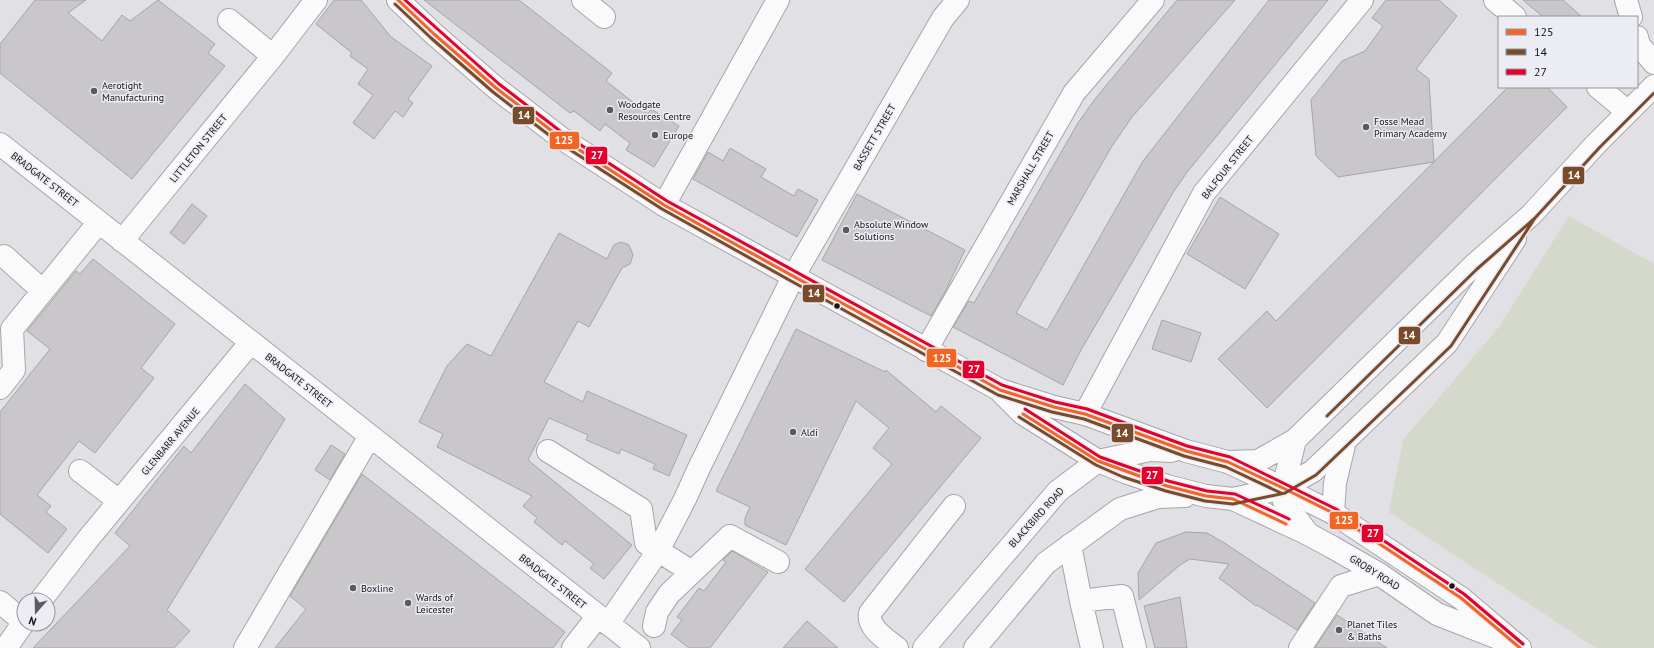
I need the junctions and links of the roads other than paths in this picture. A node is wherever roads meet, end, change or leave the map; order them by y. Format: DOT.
graph roads {
  1 [pos="316,0"];
  2 [pos="398,0"];
  3 [pos="583,0"];
  4 [pos="778,0"];
  5 [pos="958,0"];
  6 [pos="1153,0"];
  7 [pos="1362,0"];
  8 [pos="1494,0"];
  9 [pos="1626,0"];
  10 [pos="1514,16"];
  11 [pos="1631,16"];
  12 [pos="604,17"];
  13 [pos="228,20"];
  14 [pos="1638,41"];
  15 [pos="273,56"];
  16 [pos="1654,63"];
  17 [pos="1654,86"];
  18 [pos="1599,88"];
  19 [pos="1628,112"];
  20 [pos="0,144"];
  21 [pos="664,205"];
  22 [pos="1531,215"];
  23 [pos="99,222"];
  24 [pos="122,241"];
  25 [pos="4,256"];
  26 [pos="793,277"];
  27 [pos="43,291"];
  28 [pos="251,342"];
  29 [pos="926,350"];
  30 [pos="0,388"];
  31 [pos="1000,390"];
  32 [pos="1085,414"];
  33 [pos="370,436"];
  34 [pos="1295,440"];
  35 [pos="1345,441"];
  36 [pos="548,451"];
  37 [pos="1186,451"];
  38 [pos="1098,461"];
  39 [pos="1228,462"];
  40 [pos="80,471"];
  41 [pos="1283,488"];
  42 [pos="1206,496"];
  43 [pos="1233,500"];
  44 [pos="119,501"];
  45 [pos="954,506"];
  46 [pos="1333,513"];
  47 [pos="1308,534"];
  48 [pos="1070,545"];
  49 [pos="658,551"];
  50 [pos="778,562"];
  51 [pos="692,572"];
  52 [pos="1379,574"];
  53 [pos="47,592"];
  54 [pos="1081,601"];
  55 [pos="0,602"];
  56 [pos="16,615"];
  57 [pos="603,620"];
  58 [pos="654,626"];
  59 [pos="18,632"];
  60 [pos="10,647"];
  61 [pos="1518,647"];
  62 [pos="245,648"];
  63 [pos="573,648"];
  64 [pos="639,648"];
  65 [pos="897,648"];
  66 [pos="924,648"];
  67 [pos="975,648"];
  68 [pos="1092,648"];
  69 [pos="1135,648"];
  70 [pos="1300,648"];
  1 -- 15 [label="street, LITTLETON STREET"];
  2 -- 21 [label="street"];
  3 -- 12 [label="street"];
  4 -- 21 [label="street"];
  5 -- 26 [label="street, BASSETT STREET"];
  6 -- 29 [label="street, MARSHALL STREET"];
  7 -- 32 [label="street, BALFOUR STREET"];
  8 -- 10 [label="street"];
  9 -- 11 [label="street"];
  13 -- 15 [label="street"];
  14 -- 16 [label="street"];
  15 -- 24 [label="street, LITTLETON STREET"];
  17 -- 19 [label="street"];
  18 -- 19 [label="street"];
  19 -- 22 [label="street"];
  20 -- 23 [label="street, BRADGATE STREET"];
  21 -- 26 [label="street"];
  22 -- 34 [label="street"];
  22 -- 35 [label="street"];
  23 -- 24 [label="street, BRADGATE STREET"];
  23 -- 27 [label="street"];
  24 -- 28 [label="street, BRADGATE STREET"];
  25 -- 27 [label="street"];
  26 -- 29 [label="street"];
  26 -- 49 [label="street, BASSETT STREET"];
  27 -- 30 [label="street"];
  28 -- 33 [label="street, BRADGATE STREET"];
  28 -- 44 [label="street, GLENBARR AVENUE"];
  29 -- 31 [label="street"];
  31 -- 32 [label="street"];
  31 -- 38 [label="street"];
  32 -- 37 [label="street"];
  33 -- 57 [label="street, BRADGATE STREET"];
  33 -- 62 [label="street"];
  34 -- 39 [label="street"];
  34 -- 41 [label="street"];
  35 -- 41 [label="street"];
  35 -- 46 [label="street"];
  36 -- 49 [label="street"];
  37 -- 38 [label="street, BLACKBIRD ROAD"];
  37 -- 39 [label="street"];
  38 -- 42 [label="street"];
  38 -- 66 [label="street, BLACKBIRD ROAD"];
  39 -- 41 [label="street, GROBY ROAD"];
  40 -- 44 [label="street"];
  41 -- 43 [label="street"];
  41 -- 46 [label="street, GROBY ROAD"];
  41 -- 47 [label="street"];
  42 -- 43 [label="street"];
  42 -- 48 [label="street"];
  43 -- 47 [label="street, GROBY ROAD"];
  44 -- 53 [label="street, GLENBARR AVENUE"];
  45 -- 65 [label="street"];
  46 -- 61 [label="street, GROBY ROAD"];
  47 -- 52 [label="street, GROBY ROAD"];
  48 -- 54 [label="street"];
  48 -- 67 [label="street"];
  49 -- 51 [label="street"];
  49 -- 57 [label="street, BASSETT STREET"];
  50 -- 51 [label="street"];
  51 -- 58 [label="street"];
  52 -- 61 [label="street, GROBY ROAD"];
  52 -- 70 [label="street"];
  54 -- 68 [label="street"];
  54 -- 69 [label="street"];
  55 -- 56 [label="street"];
  57 -- 63 [label="street"];
  57 -- 64 [label="street, BRADGATE STREET"];
  59 -- 60 [label="street"];
}
